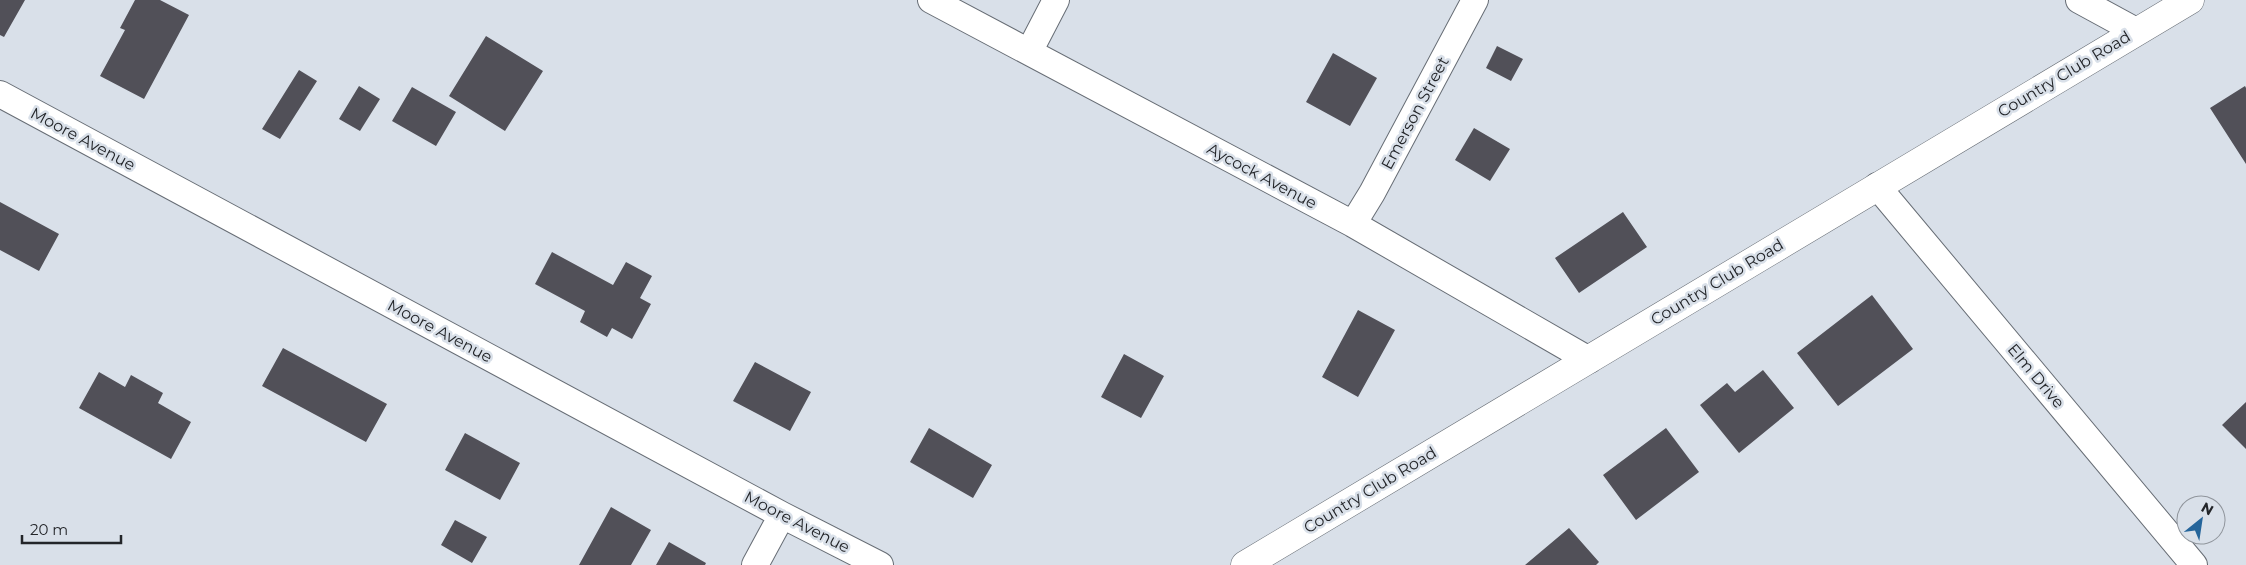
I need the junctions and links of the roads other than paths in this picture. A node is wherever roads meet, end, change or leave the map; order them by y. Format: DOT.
graph roads {
  1 [pos="931,0"];
  2 [pos="1056,0"];
  3 [pos="1475,0"];
  4 [pos="2079,0"];
  5 [pos="2190,0"];
  6 [pos="2136,31"];
  7 [pos="1029,52"];
  8 [pos="0,94"];
  9 [pos="1877,186"];
  10 [pos="1353,224"];
  11 [pos="1589,360"];
  12 [pos="782,515"];
  13 [pos="755,565"];
  14 [pos="880,565"];
  15 [pos="1244,565"];
  16 [pos="2194,565"];
  1 -- 7 [label="street, Aycock Avenue"];
  2 -- 7 [label="street"];
  3 -- 10 [label="street, Emerson Street"];
  4 -- 6 [label="street"];
  5 -- 6 [label="street, Country Club Road"];
  6 -- 9 [label="street, Country Club Road"];
  7 -- 10 [label="street, Aycock Avenue"];
  8 -- 12 [label="street, Moore Avenue"];
  9 -- 11 [label="street, Country Club Road"];
  9 -- 16 [label="street, Elm Drive"];
  10 -- 11 [label="street, Aycock Avenue"];
  11 -- 15 [label="street, Country Club Road"];
  12 -- 13 [label="street"];
  12 -- 14 [label="street, Moore Avenue"];
}
